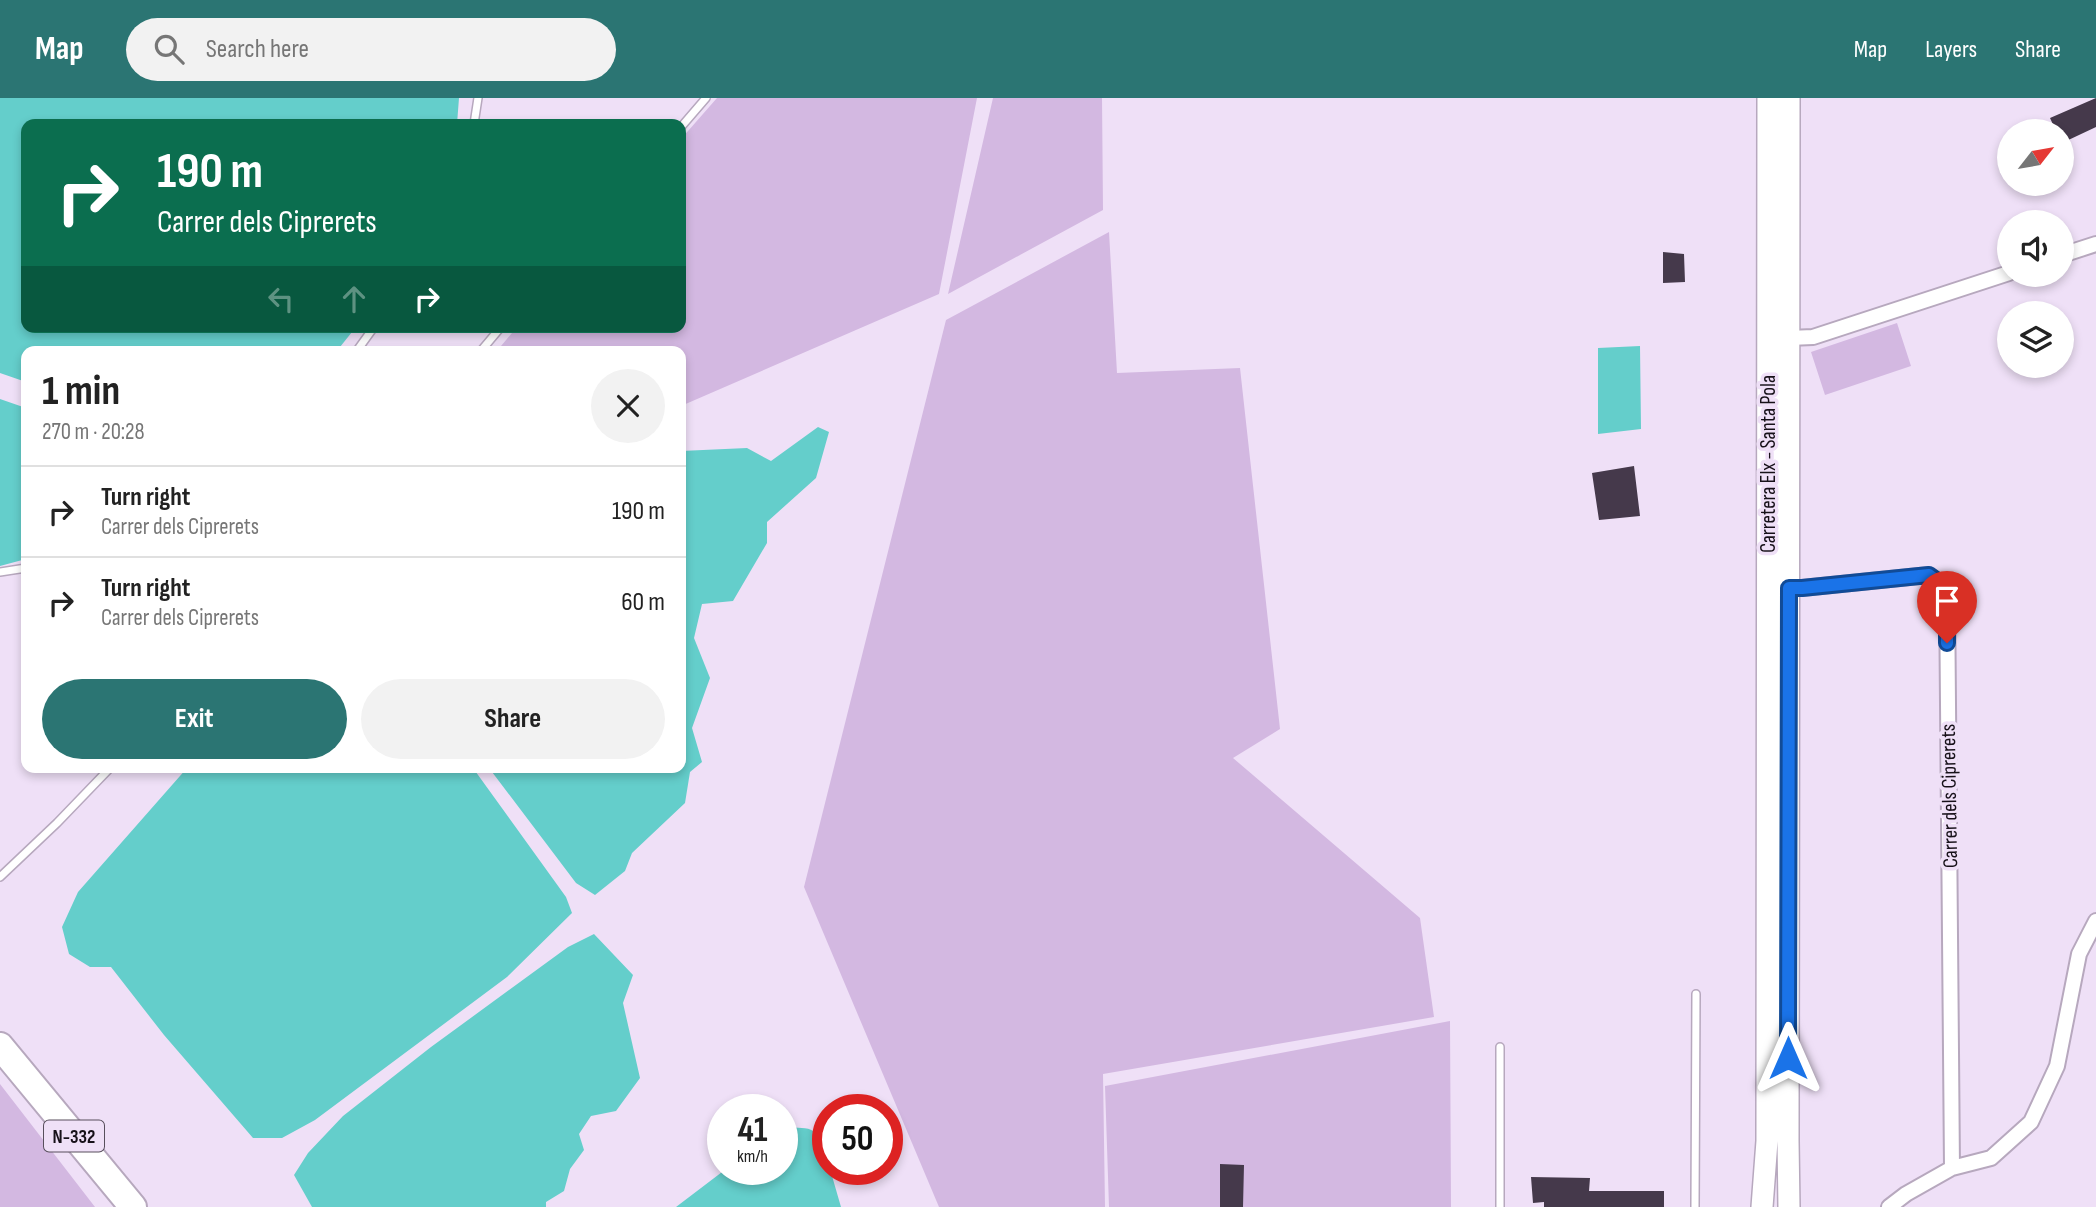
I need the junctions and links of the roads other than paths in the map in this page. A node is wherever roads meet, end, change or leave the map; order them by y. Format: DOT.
graph roads {
  1 [pos="478,98"];
  2 [pos="706,98"];
  3 [pos="1769,98"];
  4 [pos="1789,98"];
  5 [pos="475,119"];
  6 [pos="686,121"];
  7 [pos="2096,244"];
  8 [pos="2074,251"];
  9 [pos="1997,277"];
  10 [pos="1789,338"];
  11 [pos="21,569"];
  12 [pos="0,572"];
  13 [pos="1789,588"];
  14 [pos="105,773"];
  15 [pos="0,877"];
  16 [pos="2096,921"];
  17 [pos="1696,995"];
  18 [pos="0,1046"];
  19 [pos="1500,1047"];
  20 [pos="1952,1168"];
  21 [pos="133,1207"];
  22 [pos="1500,1207"];
  23 [pos="1695,1207"];
  24 [pos="1762,1207"];
  25 [pos="1790,1207"];
  26 [pos="1889,1207"];
  1 -- 5 [label="lane"];
  2 -- 6 [label="lane"];
  3 -- 24 [label="main road, Carretera Elx - Santa Pola"];
  4 -- 10 [label="main road, Carretera Elx - Santa Pola"];
  7 -- 8 [label="street"];
  9 -- 10 [label="street"];
  10 -- 13 [label="main road, Carretera Elx - Santa Pola"];
  11 -- 12 [label="lane"];
  13 -- 20 [label="street, Carrer dels Ciprerets"];
  13 -- 25 [label="main road, Carretera Elx - Santa Pola"];
  14 -- 15 [label="lane"];
  16 -- 20 [label="street"];
  17 -- 23 [label="lane"];
  18 -- 21 [label="highway, N-332"];
  19 -- 22 [label="lane"];
  20 -- 26 [label="street"];
}
